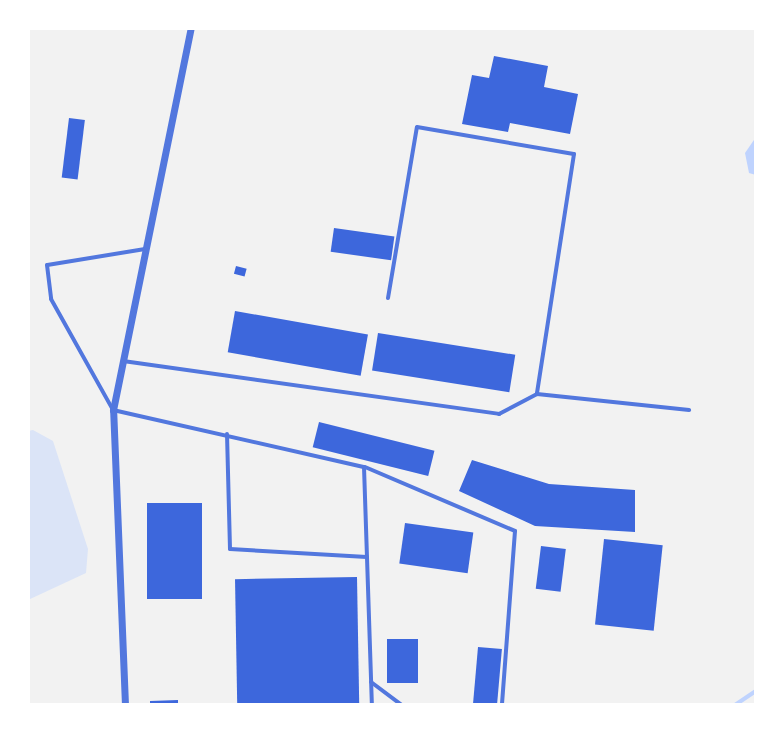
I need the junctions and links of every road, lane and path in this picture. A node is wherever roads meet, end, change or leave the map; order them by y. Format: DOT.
graph roads {
  1 [pos="191,28"];
  2 [pos="146,249"];
  3 [pos="388,298"];
  4 [pos="123,361"];
  5 [pos="537,394"];
  6 [pos="113,410"];
  7 [pos="689,410"];
  8 [pos="227,434"];
  9 [pos="364,467"];
  10 [pos="367,557"];
  11 [pos="371,682"];
  12 [pos="125,705"];
  13 [pos="372,705"];
  14 [pos="402,705"];
  15 [pos="502,705"];
  1 -- 2 [label="street"];
  2 -- 4 [label="street"];
  2 -- 6 [label="lane"];
  3 -- 5 [label="lane"];
  4 -- 5 [label="lane"];
  4 -- 6 [label="street"];
  5 -- 7 [label="lane"];
  6 -- 8 [label="lane"];
  6 -- 12 [label="street"];
  8 -- 9 [label="lane"];
  8 -- 10 [label="lane"];
  9 -- 10 [label="lane"];
  9 -- 15 [label="lane"];
  10 -- 11 [label="lane"];
  11 -- 13 [label="lane"];
  11 -- 14 [label="lane"];
}
